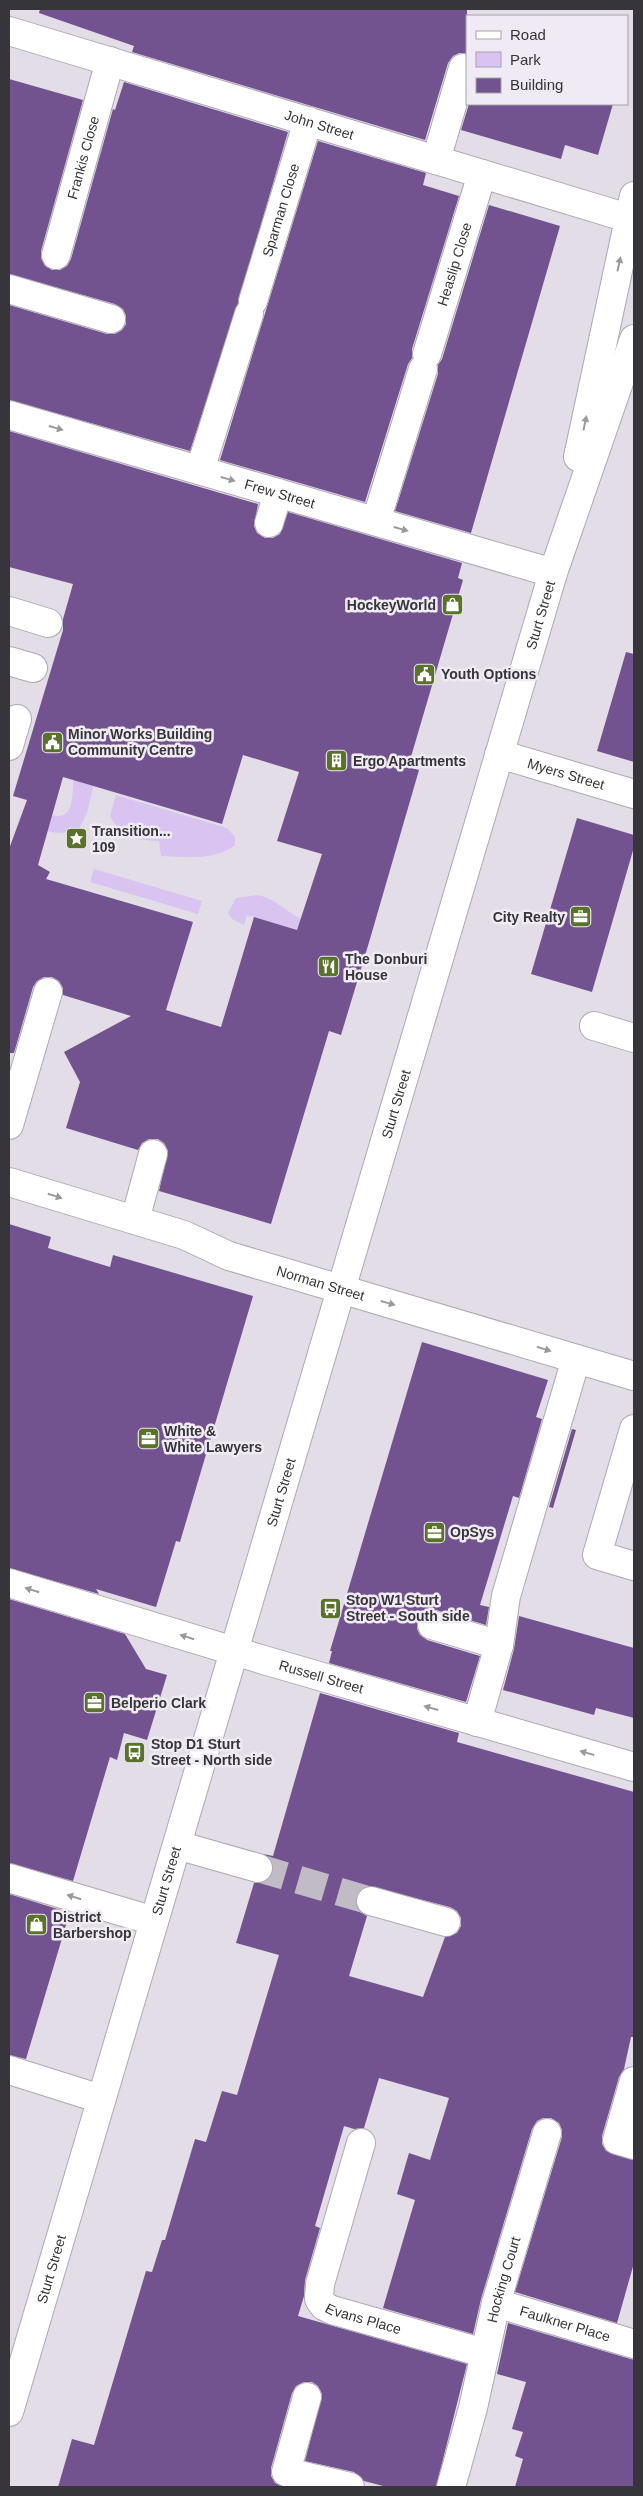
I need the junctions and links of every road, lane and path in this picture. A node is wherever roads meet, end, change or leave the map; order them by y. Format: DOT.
graph roads {
  1 [pos="11,38"];
  2 [pos="110,61"];
  3 [pos="463,68"];
  4 [pos="308,121"];
  5 [pos="436,160"];
  6 [pos="482,174"];
  7 [pos="631,207"];
  8 [pos="56,255"];
  9 [pos="9,289"];
  10 [pos="111,319"];
  11 [pos="634,339"];
  12 [pos="9,415"];
  13 [pos="200,470"];
  14 [pos="278,493"];
  15 [pos="376,522"];
  16 [pos="269,523"];
  17 [pos="553,573"];
  18 [pos="9,611"];
  19 [pos="48,623"];
  20 [pos="17,719"];
  21 [pos="9,746"];
  22 [pos="499,754"];
  23 [pos="634,794"];
  24 [pos="48,992"];
  25 [pos="594,1026"];
  26 [pos="634,1038"];
  27 [pos="9,1125"];
  28 [pos="153,1154"];
  29 [pos="9,1182"];
  30 [pos="135,1220"];
  31 [pos="341,1289"];
  32 [pos="576,1359"];
  33 [pos="634,1376"];
  34 [pos="634,1429"];
  35 [pos="634,1566"];
  36 [pos="9,1583"];
  37 [pos="432,1625"];
  38 [pos="499,1645"];
  39 [pos="234,1651"];
  40 [pos="477,1722"];
  41 [pos="634,1767"];
  42 [pos="177,1845"];
  43 [pos="258,1868"];
  44 [pos="9,1878"];
  45 [pos="371,1901"];
  46 [pos="154,1921"];
  47 [pos="446,1922"];
  48 [pos="9,2070"];
  49 [pos="634,2081"];
  50 [pos="101,2099"];
  51 [pos="547,2133"];
  52 [pos="361,2143"];
  53 [pos="626,2143"];
  54 [pos="496,2303"];
  55 [pos="634,2344"];
  56 [pos="484,2353"];
  57 [pos="11,2395"];
  58 [pos="308,2397"];
  59 [pos="350,2487"];
  60 [pos="451,2487"];
  1 -- 2 [label="street, John Street"];
  2 -- 4 [label="street, John Street"];
  2 -- 8 [label="street, Frankis Close"];
  3 -- 5 [label="street"];
  4 -- 5 [label="street, John Street"];
  4 -- 13 [label="street, Sparman Close"];
  5 -- 6 [label="street, John Street"];
  6 -- 7 [label="street, John Street"];
  6 -- 15 [label="street, Heaslip Close"];
  17 -- 7 [label="street, Sturt Street, one-way"];
  9 -- 10 [label="street"];
  11 -- 17 [label="street, Sturt Street"];
  12 -- 13 [label="street, Frew Street, one-way"];
  13 -- 14 [label="street, Frew Street, one-way"];
  14 -- 15 [label="street, Frew Street"];
  14 -- 16 [label="street"];
  15 -- 17 [label="street, Frew Street, one-way"];
  17 -- 22 [label="street, Sturt Street"];
  18 -- 19 [label="street"];
  20 -- 21 [label="street"];
  22 -- 23 [label="street, Myers Street"];
  22 -- 31 [label="street, Sturt Street"];
  24 -- 27 [label="street"];
  25 -- 26 [label="street"];
  28 -- 30 [label="street"];
  29 -- 30 [label="street, Norman Street, one-way"];
  30 -- 31 [label="street, Norman Street"];
  31 -- 32 [label="street, Norman Street, one-way"];
  31 -- 39 [label="street, Sturt Street"];
  32 -- 33 [label="street, Norman Street"];
  32 -- 38 [label="street"];
  34 -- 35 [label="street"];
  39 -- 36 [label="street, Russell Street, one-way"];
  37 -- 38 [label="street"];
  38 -- 40 [label="street"];
  40 -- 39 [label="street, Russell Street, one-way"];
  39 -- 42 [label="street, Sturt Street"];
  41 -- 40 [label="street, Russell Street, one-way"];
  42 -- 43 [label="street"];
  42 -- 46 [label="street, Sturt Street"];
  46 -- 44 [label="street, one-way"];
  45 -- 47 [label="street"];
  46 -- 50 [label="street, Sturt Street"];
  48 -- 50 [label="street"];
  49 -- 53 [label="street"];
  50 -- 57 [label="street, Sturt Street"];
  51 -- 54 [label="street, Hocking Court"];
  52 -- 56 [label="street, Evans Place"];
  54 -- 55 [label="street, Faulkner Place"];
  54 -- 56 [label="street, Hocking Court"];
  56 -- 60 [label="street, Hocking Court"];
  58 -- 59 [label="street"];
}
